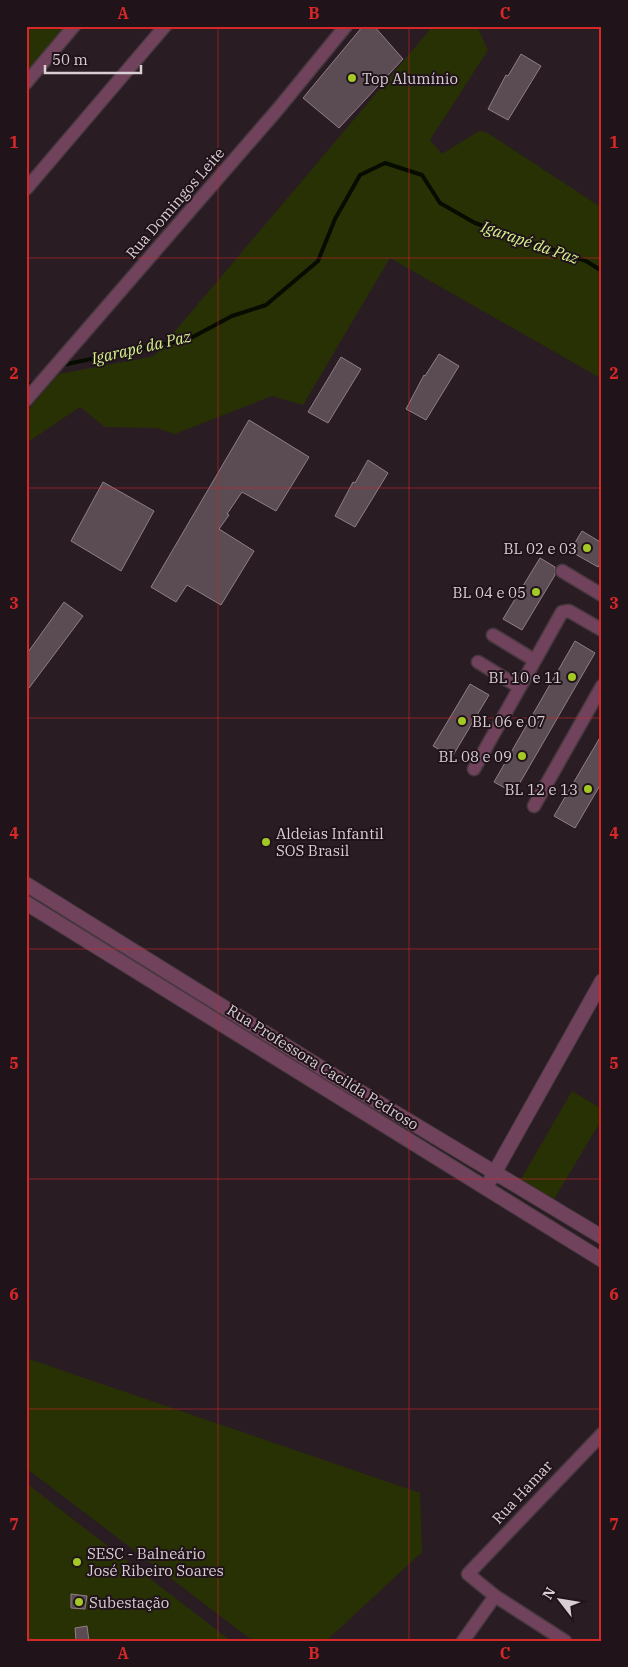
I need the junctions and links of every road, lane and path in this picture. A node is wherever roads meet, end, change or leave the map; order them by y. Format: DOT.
graph roads {
  1 [pos="74,26"];
  2 [pos="165,26"];
  3 [pos="346,26"];
  4 [pos="26,83"];
  5 [pos="26,189"];
  6 [pos="30,396"];
  7 [pos="562,571"];
  8 [pos="602,595"];
  9 [pos="602,630"];
  10 [pos="492,635"];
  11 [pos="534,660"];
  12 [pos="478,662"];
  13 [pos="602,686"];
  14 [pos="519,687"];
  15 [pos="474,769"];
  16 [pos="534,806"];
  17 [pos="26,884"];
  18 [pos="26,903"];
  19 [pos="602,981"];
  20 [pos="495,1172"];
  21 [pos="486,1188"];
  22 [pos="602,1237"];
  23 [pos="602,1260"];
  24 [pos="602,1434"];
  25 [pos="495,1596"];
  26 [pos="463,1641"];
  27 [pos="565,1641"];
  1 -- 4 [label="street"];
  2 -- 5 [label="street"];
  3 -- 6 [label="street, Rua Domingos Leite"];
  7 -- 8 [label="street"];
  9 -- 11 [label="street"];
  10 -- 11 [label="street"];
  11 -- 14 [label="street"];
  12 -- 14 [label="street"];
  13 -- 16 [label="street"];
  14 -- 15 [label="street"];
  17 -- 20 [label="street, Rua Professora Cacilda Pedroso"];
  18 -- 21 [label="street, Rua Professora Cacilda Pedroso"];
  19 -- 20 [label="street"];
  20 -- 21 [label="street"];
  20 -- 22 [label="street, Rua Professora Cacilda Pedroso"];
  21 -- 23 [label="street, Rua Professora Cacilda Pedroso"];
  24 -- 25 [label="street, Rua Hamar"];
  25 -- 26 [label="street"];
  25 -- 27 [label="street"];
}
